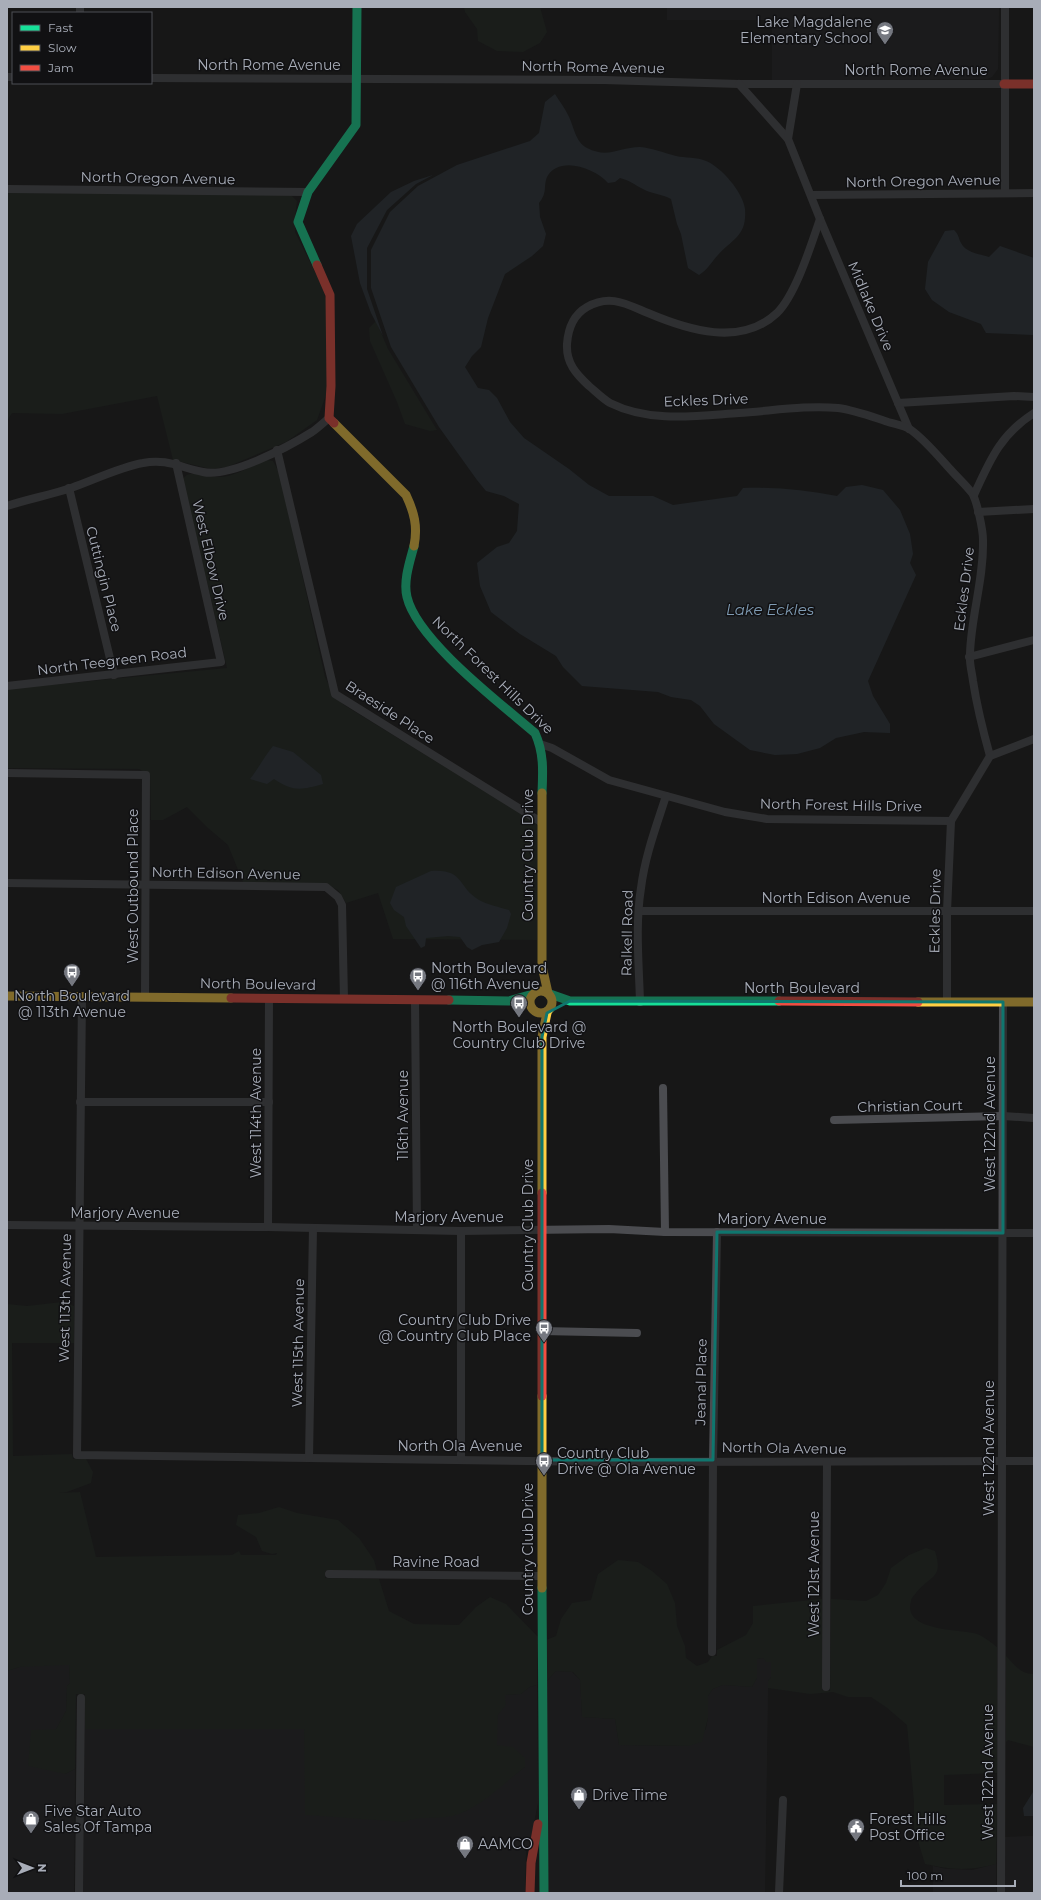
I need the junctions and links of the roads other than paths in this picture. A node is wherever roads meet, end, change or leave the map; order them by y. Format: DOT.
graph roads {
  1 [pos="357,7"];
  2 [pos="1005,7"];
  3 [pos="152,78"];
  4 [pos="357,80"];
  5 [pos="739,84"];
  6 [pos="797,84"];
  7 [pos="1004,84"];
  8 [pos="1034,84"];
  9 [pos="788,139"];
  10 [pos="7,189"];
  11 [pos="308,192"];
  12 [pos="1005,193"];
  13 [pos="1034,193"];
  14 [pos="812,195"];
  15 [pos="820,219"];
  16 [pos="1034,397"];
  17 [pos="898,403"];
  18 [pos="1034,413"];
  19 [pos="328,418"];
  20 [pos="909,429"];
  21 [pos="277,450"];
  22 [pos="176,463"];
  23 [pos="69,488"];
  24 [pos="974,496"];
  25 [pos="7,499"];
  26 [pos="11,505"];
  27 [pos="1034,509"];
  28 [pos="978,512"];
  29 [pos="1034,640"];
  30 [pos="969,657"];
  31 [pos="221,662"];
  32 [pos="114,675"];
  33 [pos="7,686"];
  34 [pos="1034,739"];
  35 [pos="540,744"];
  36 [pos="990,756"];
  37 [pos="7,773"];
  38 [pos="666,796"];
  39 [pos="951,821"];
  40 [pos="541,822"];
  41 [pos="7,883"];
  42 [pos="146,885"];
  43 [pos="639,911"];
  44 [pos="947,911"];
  45 [pos="1034,911"];
  46 [pos="542,966"];
  47 [pos="534,993"];
  48 [pos="549,994"];
  49 [pos="7,996"];
  50 [pos="82,997"];
  51 [pos="145,997"];
  52 [pos="269,998"];
  53 [pos="344,999"];
  54 [pos="416,1000"];
  55 [pos="509,1001"];
  56 [pos="570,1001"];
  57 [pos="640,1002"];
  58 [pos="947,1002"];
  59 [pos="1003,1002"];
  60 [pos="1034,1002"];
  61 [pos="534,1010"];
  62 [pos="549,1011"];
  63 [pos="542,1037"];
  64 [pos="663,1088"];
  65 [pos="80,1102"];
  66 [pos="269,1102"];
  67 [pos="1003,1116"];
  68 [pos="1034,1118"];
  69 [pos="834,1120"];
  70 [pos="7,1226"];
  71 [pos="79,1226"];
  72 [pos="268,1227"];
  73 [pos="313,1228"];
  74 [pos="417,1230"];
  75 [pos="542,1230"];
  76 [pos="461,1231"];
  77 [pos="665,1232"];
  78 [pos="717,1232"];
  79 [pos="1003,1233"];
  80 [pos="1034,1233"];
  81 [pos="542,1331"];
  82 [pos="637,1333"];
  83 [pos="77,1455"];
  84 [pos="309,1458"];
  85 [pos="461,1459"];
  86 [pos="542,1460"];
  87 [pos="713,1460"];
  88 [pos="1002,1461"];
  89 [pos="1034,1461"];
  90 [pos="827,1462"];
  91 [pos="329,1574"];
  92 [pos="542,1576"];
  93 [pos="712,1652"];
  94 [pos="826,1687"];
  95 [pos="80,1698"];
  96 [pos="783,1800"];
  97 [pos="543,1802"];
  98 [pos="79,1893"];
  99 [pos="530,1893"];
  100 [pos="544,1893"];
  101 [pos="779,1893"];
  102 [pos="1001,1893"];
  1 -- 4 [label="street"];
  2 -- 7 [label="street"];
  3 -- 4 [label="street, North Rome Avenue"];
  4 -- 5 [label="street, North Rome Avenue"];
  4 -- 11 [label="street"];
  5 -- 6 [label="street, North Rome Avenue"];
  5 -- 9 [label="street"];
  6 -- 7 [label="street, North Rome Avenue"];
  6 -- 9 [label="street"];
  7 -- 8 [label="street, North Rome Avenue"];
  7 -- 12 [label="street"];
  9 -- 14 [label="street"];
  10 -- 11 [label="street, North Oregon Avenue"];
  11 -- 19 [label="street"];
  12 -- 13 [label="street, North Oregon Avenue"];
  12 -- 14 [label="street, North Oregon Avenue"];
  14 -- 15 [label="street"];
  15 -- 17 [label="street, Midlake Drive"];
  15 -- 20 [label="street, Eckles Drive"];
  16 -- 17 [label="street"];
  17 -- 20 [label="street, Midlake Drive"];
  18 -- 24 [label="street"];
  19 -- 21 [label="street"];
  19 -- 35 [label="street, North Forest Hills Drive"];
  20 -- 24 [label="street, Eckles Drive"];
  21 -- 22 [label="street"];
  21 -- 40 [label="street, Braeside Place"];
  22 -- 23 [label="street"];
  22 -- 31 [label="street, West Elbow Drive"];
  23 -- 26 [label="street"];
  23 -- 32 [label="street, Cuttingin Place"];
  24 -- 28 [label="street, Eckles Drive"];
  25 -- 26 [label="street"];
  27 -- 28 [label="street"];
  28 -- 30 [label="street, Eckles Drive"];
  29 -- 30 [label="street"];
  30 -- 36 [label="street, Eckles Drive"];
  31 -- 32 [label="street, North Teegreen Road"];
  32 -- 33 [label="street, North Teegreen Road"];
  34 -- 36 [label="street"];
  35 -- 38 [label="street, North Forest Hills Drive"];
  35 -- 40 [label="street, Country Club Drive"];
  36 -- 39 [label="street"];
  37 -- 42 [label="street, West Outbound Place"];
  38 -- 39 [label="street, North Forest Hills Drive"];
  38 -- 43 [label="street, Ralkell Road"];
  39 -- 44 [label="street, Eckles Drive"];
  40 -- 46 [label="street, Country Club Drive"];
  41 -- 42 [label="street, North Edison Avenue"];
  42 -- 51 [label="street, West Outbound Place"];
  42 -- 53 [label="street, North Edison Avenue"];
  43 -- 44 [label="street, North Edison Avenue"];
  43 -- 57 [label="street, Ralkell Road"];
  44 -- 45 [label="street, North Edison Avenue"];
  44 -- 58 [label="street, Eckles Drive"];
  46 -- 47 [label="street, Country Club Drive"];
  46 -- 48 [label="street, Country Club Drive"];
  47 -- 48 [label="street"];
  47 -- 55 [label="street, North Boulevard"];
  47 -- 61 [label="street"];
  48 -- 56 [label="street, North Boulevard"];
  48 -- 62 [label="street"];
  49 -- 50 [label="street, North Boulevard"];
  50 -- 51 [label="street, North Boulevard"];
  50 -- 65 [label="street, West 113th Avenue"];
  51 -- 52 [label="street, North Boulevard"];
  52 -- 53 [label="street, North Boulevard"];
  52 -- 66 [label="street, West 114th Avenue"];
  53 -- 54 [label="street, North Boulevard"];
  54 -- 55 [label="street, North Boulevard"];
  54 -- 74 [label="street, 116th Avenue"];
  55 -- 61 [label="street, North Boulevard"];
  56 -- 57 [label="street, North Boulevard"];
  56 -- 62 [label="street, North Boulevard"];
  57 -- 58 [label="street, North Boulevard"];
  58 -- 59 [label="street, North Boulevard"];
  59 -- 60 [label="street, North Boulevard"];
  59 -- 67 [label="street, West 122nd Avenue"];
  61 -- 62 [label="street"];
  61 -- 63 [label="street, Country Club Drive"];
  62 -- 63 [label="street, Country Club Drive"];
  63 -- 75 [label="street, Country Club Drive"];
  64 -- 77 [label="street"];
  65 -- 66 [label="street"];
  65 -- 71 [label="street, West 113th Avenue"];
  66 -- 72 [label="street, West 114th Avenue"];
  67 -- 68 [label="street, Christian Court"];
  67 -- 69 [label="street, Christian Court"];
  67 -- 79 [label="street, West 122nd Avenue"];
  70 -- 71 [label="street, Marjory Avenue"];
  71 -- 72 [label="street, Marjory Avenue"];
  71 -- 83 [label="street, West 113th Avenue"];
  72 -- 73 [label="street, Marjory Avenue"];
  73 -- 74 [label="street, Marjory Avenue"];
  73 -- 84 [label="street, West 115th Avenue"];
  74 -- 76 [label="street, Marjory Avenue"];
  75 -- 76 [label="street, Marjory Avenue"];
  75 -- 77 [label="street, Marjory Avenue"];
  75 -- 81 [label="street, Country Club Drive"];
  76 -- 85 [label="street"];
  77 -- 78 [label="street, Marjory Avenue"];
  78 -- 79 [label="street, Marjory Avenue"];
  78 -- 87 [label="street, Jeanal Place"];
  79 -- 80 [label="street, Marjory Avenue"];
  79 -- 88 [label="street, West 122nd Avenue"];
  81 -- 82 [label="street"];
  81 -- 86 [label="street, Country Club Drive"];
  83 -- 84 [label="street, North Ola Avenue"];
  84 -- 85 [label="street, North Ola Avenue"];
  85 -- 86 [label="street, North Ola Avenue"];
  86 -- 87 [label="street, North Ola Avenue"];
  86 -- 92 [label="street, Country Club Drive"];
  87 -- 90 [label="street, North Ola Avenue"];
  87 -- 93 [label="street, Jeanal Place"];
  88 -- 89 [label="street, North Ola Avenue"];
  88 -- 90 [label="street, North Ola Avenue"];
  88 -- 102 [label="street, West 122nd Avenue"];
  90 -- 94 [label="street, West 121st Avenue"];
  91 -- 92 [label="street, Ravine Road"];
  92 -- 97 [label="street, Country Club Drive"];
  95 -- 98 [label="street"];
  96 -- 101 [label="street"];
  97 -- 99 [label="street"];
  97 -- 100 [label="street, Country Club Drive"];
}
